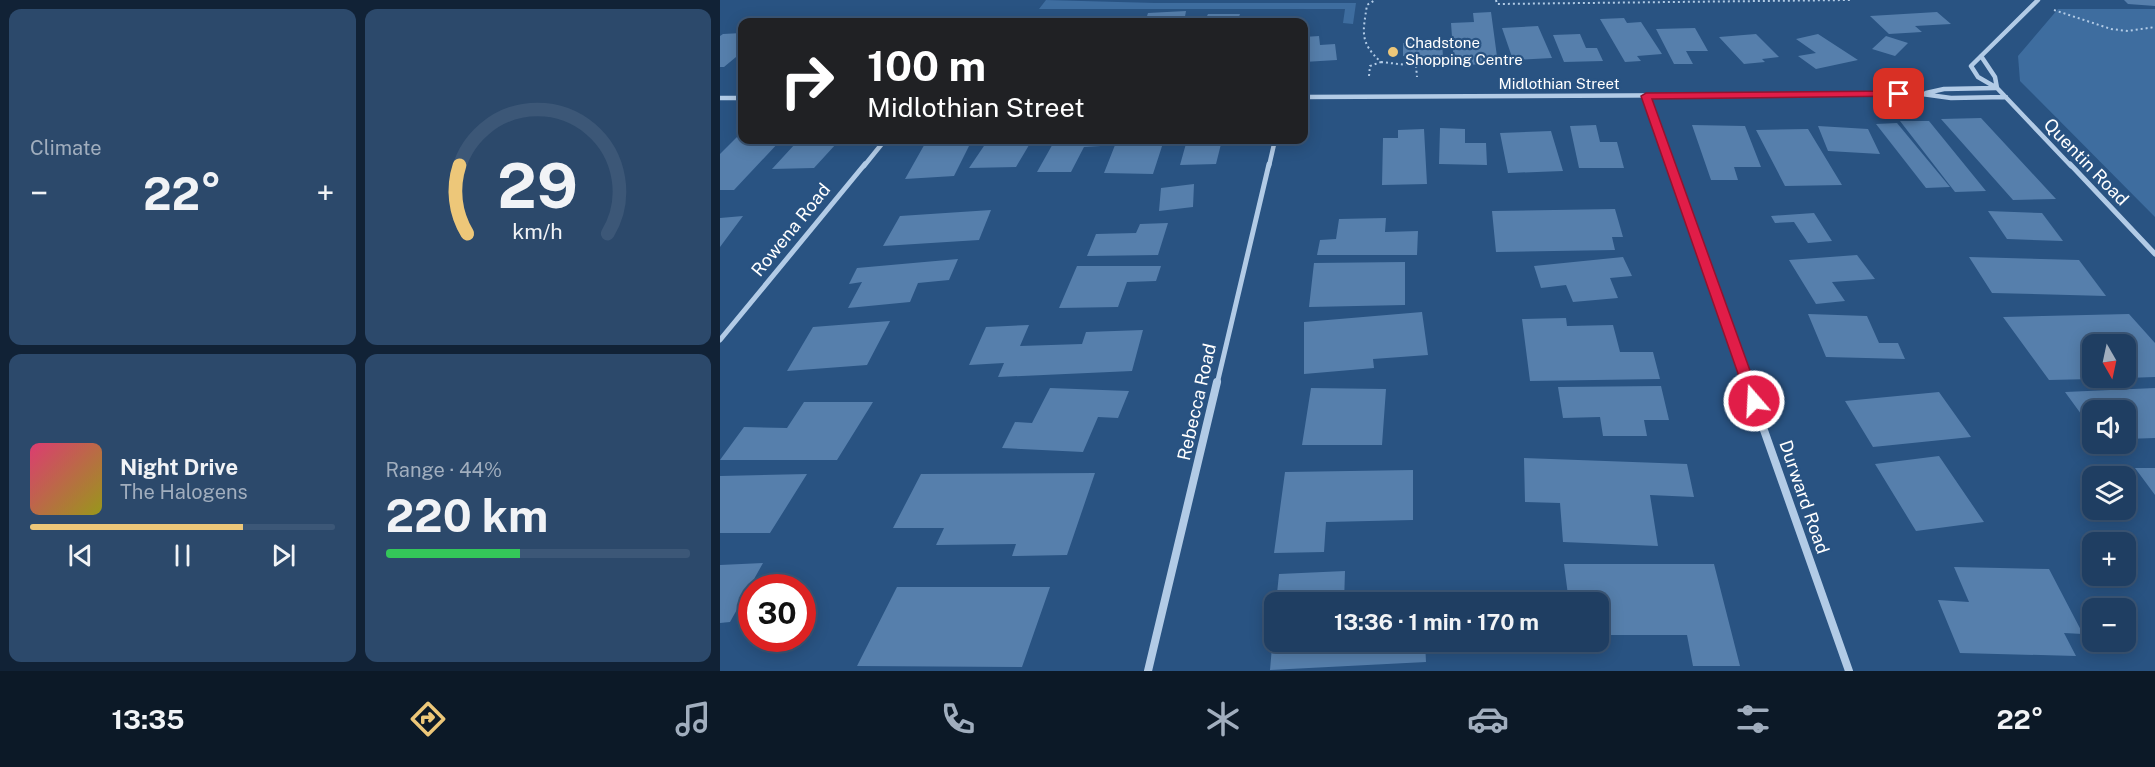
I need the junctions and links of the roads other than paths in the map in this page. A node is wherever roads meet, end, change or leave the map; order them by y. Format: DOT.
graph roads {
  1 [pos="2038,0"];
  2 [pos="1981,56"];
  3 [pos="1997,88"];
  4 [pos="1922,94"];
  5 [pos="1646,96"];
  6 [pos="1308,97"];
  7 [pos="2006,97"];
  8 [pos="720,98"];
  9 [pos="738,98"];
  10 [pos="882,144"];
  11 [pos="1274,144"];
  12 [pos="2155,254"];
  13 [pos="720,340"];
  14 [pos="1148,671"];
  15 [pos="1849,671"];
  1 -- 2 [label="street"];
  2 -- 3 [label="street"];
  2 -- 3 [label="street"];
  3 -- 4 [label="street, Midlothian Street"];
  3 -- 7 [label="street, Quentin Road"];
  4 -- 5 [label="street, Midlothian Street"];
  4 -- 7 [label="street, Midlothian Street"];
  5 -- 6 [label="street, Midlothian Street"];
  5 -- 15 [label="street, Durward Road"];
  7 -- 12 [label="street, Quentin Road"];
  8 -- 9 [label="street"];
  10 -- 13 [label="street, Rowena Road"];
  11 -- 14 [label="street, Rebecca Road"];
}
